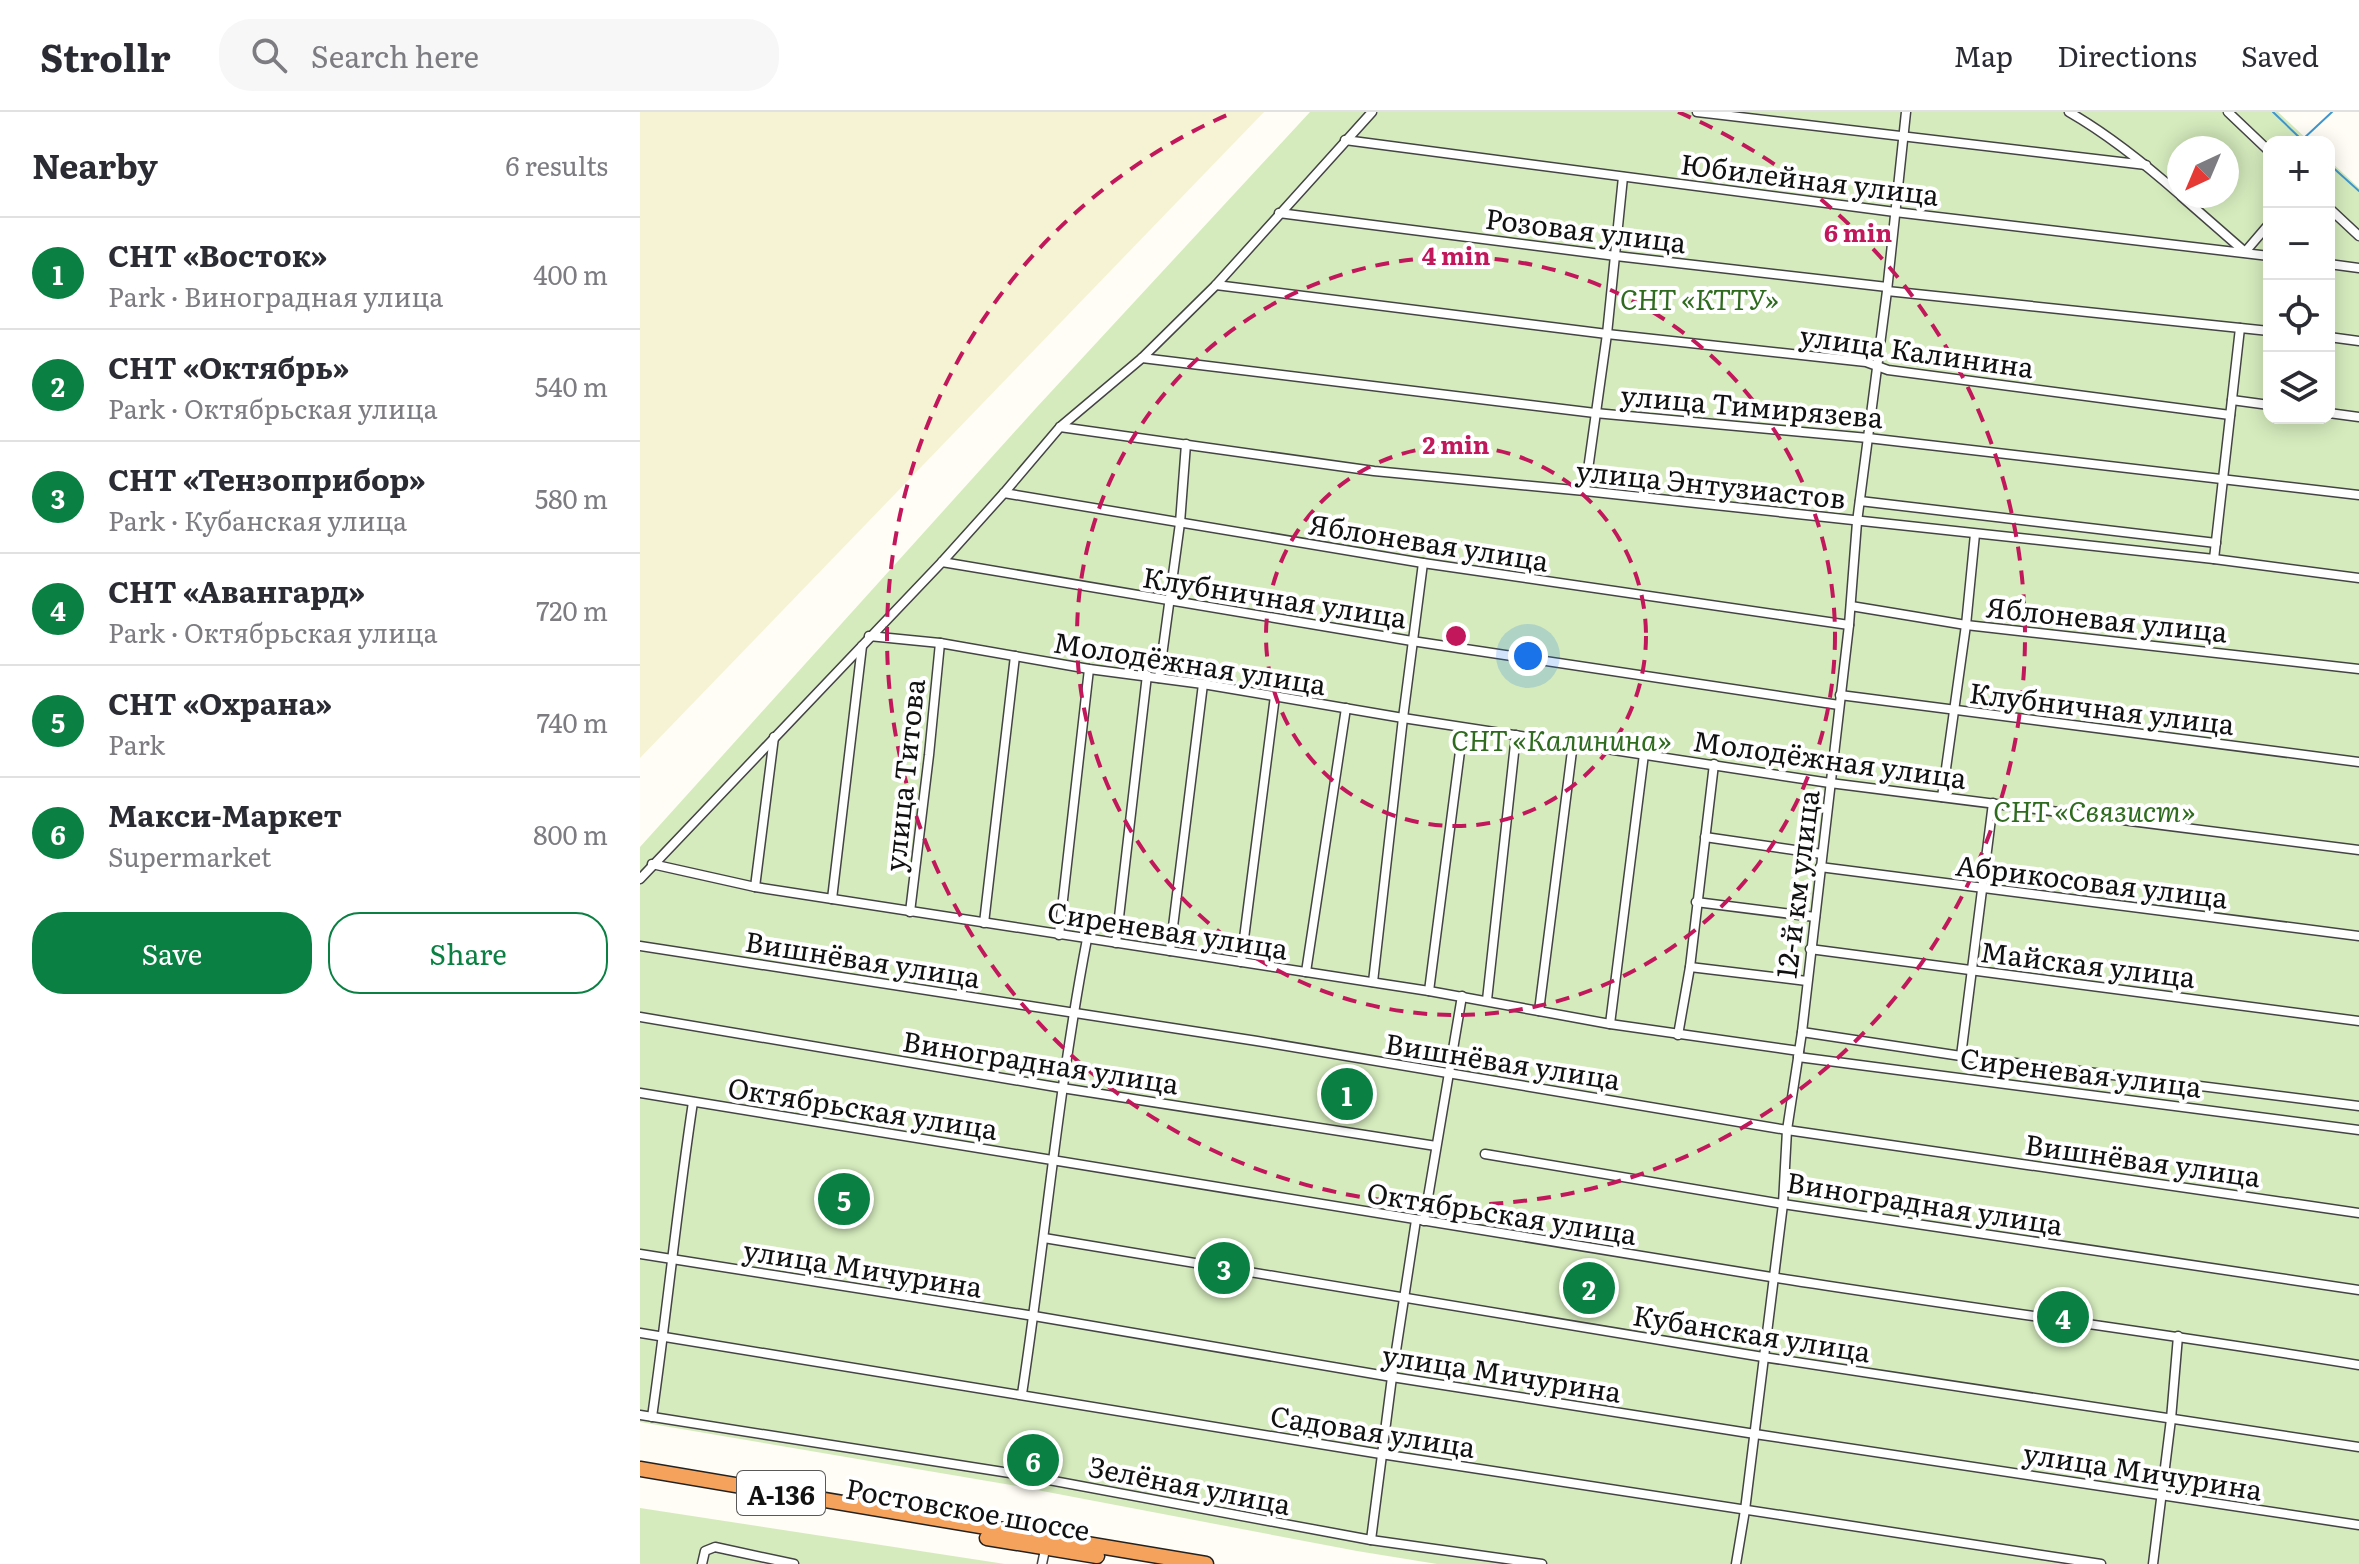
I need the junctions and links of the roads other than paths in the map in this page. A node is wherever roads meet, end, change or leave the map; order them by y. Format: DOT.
graph roads {
  1 [pos="1372,112"];
  2 [pos="1697,112"];
  3 [pos="1906,112"];
  4 [pos="2069,112"];
  5 [pos="2228,112"];
  6 [pos="1903,137"];
  7 [pos="1345,140"];
  8 [pos="2263,145"];
  9 [pos="2146,165"];
  10 [pos="1623,177"];
  11 [pos="2167,184"];
  12 [pos="2195,208"];
  13 [pos="1895,212"];
  14 [pos="1279,213"];
  15 [pos="2335,214"];
  16 [pos="2263,231"];
  17 [pos="2359,236"];
  18 [pos="2245,252"];
  19 [pos="2263,255"];
  20 [pos="1614,256"];
  21 [pos="2335,265"];
  22 [pos="2359,268"];
  23 [pos="1216,285"];
  24 [pos="1887,289"];
  25 [pos="2240,328"];
  26 [pos="2263,330"];
  27 [pos="1607,334"];
  28 [pos="2335,338"];
  29 [pos="2359,341"];
  30 [pos="1142,358"];
  31 [pos="1877,366"];
  32 [pos="2232,400"];
  33 [pos="2263,404"];
  34 [pos="1595,413"];
  35 [pos="2335,414"];
  36 [pos="2230,415"];
  37 [pos="2359,417"];
  38 [pos="1060,427"];
  39 [pos="1868,438"];
  40 [pos="1186,444"];
  41 [pos="2223,480"];
  42 [pos="1585,491"];
  43 [pos="1004,493"];
  44 [pos="2359,495"];
  45 [pos="1860,501"];
  46 [pos="1857,522"];
  47 [pos="1180,523"];
  48 [pos="1975,534"];
  49 [pos="2216,543"];
  50 [pos="2214,559"];
  51 [pos="942,562"];
  52 [pos="1423,563"];
  53 [pos="2359,578"];
  54 [pos="1169,601"];
  55 [pos="1851,606"];
  56 [pos="1849,625"];
  57 [pos="1966,625"];
  58 [pos="869,636"];
  59 [pos="1412,641"];
  60 [pos="940,643"];
  61 [pos="862,644"];
  62 [pos="1015,656"];
  63 [pos="1089,669"];
  64 [pos="2359,669"];
  65 [pos="1147,675"];
  66 [pos="1159,678"];
  67 [pos="1203,684"];
  68 [pos="1275,696"];
  69 [pos="1840,700"];
  70 [pos="1346,708"];
  71 [pos="1953,710"];
  72 [pos="1403,718"];
  73 [pos="1463,728"];
  74 [pos="1516,735"];
  75 [pos="774,736"];
  76 [pos="1573,743"];
  77 [pos="1644,754"];
  78 [pos="2359,762"];
  79 [pos="1714,764"];
  80 [pos="1830,783"];
  81 [pos="1942,797"];
  82 [pos="1993,803"];
  83 [pos="1705,837"];
  84 [pos="2359,850"];
  85 [pos="1822,854"];
  86 [pos="652,864"];
  87 [pos="1820,867"];
  88 [pos="640,879"];
  89 [pos="755,887"];
  90 [pos="1984,889"];
  91 [pos="832,899"];
  92 [pos="1696,902"];
  93 [pos="910,912"];
  94 [pos="1815,917"];
  95 [pos="984,923"];
  96 [pos="1059,935"];
  97 [pos="2359,936"];
  98 [pos="1087,939"];
  99 [pos="1116,943"];
  100 [pos="640,946"];
  101 [pos="1810,949"];
  102 [pos="1170,951"];
  103 [pos="1241,962"];
  104 [pos="1690,967"];
  105 [pos="1971,970"];
  106 [pos="1306,972"];
  107 [pos="1807,981"];
  108 [pos="1373,982"];
  109 [pos="1429,991"];
  110 [pos="1462,996"];
  111 [pos="1487,1000"];
  112 [pos="1539,1011"];
  113 [pos="1073,1014"];
  114 [pos="640,1017"];
  115 [pos="2359,1021"];
  116 [pos="1610,1024"];
  117 [pos="1802,1032"];
  118 [pos="1678,1035"];
  119 [pos="1798,1054"];
  120 [pos="1961,1056"];
  121 [pos="1448,1073"];
  122 [pos="1062,1088"];
  123 [pos="640,1093"];
  124 [pos="693,1102"];
  125 [pos="2359,1106"];
  126 [pos="1787,1130"];
  127 [pos="2359,1130"];
  128 [pos="1436,1146"];
  129 [pos="1485,1154"];
  130 [pos="1053,1161"];
  131 [pos="1783,1204"];
  132 [pos="2359,1213"];
  133 [pos="1420,1221"];
  134 [pos="1044,1238"];
  135 [pos="640,1254"];
  136 [pos="672,1259"];
  137 [pos="1773,1278"];
  138 [pos="2359,1290"];
  139 [pos="1405,1298"];
  140 [pos="1034,1316"];
  141 [pos="640,1333"];
  142 [pos="2178,1336"];
  143 [pos="664,1337"];
  144 [pos="1763,1357"];
  145 [pos="2359,1365"];
  146 [pos="1392,1377"];
  147 [pos="1022,1394"];
  148 [pos="640,1415"];
  149 [pos="652,1417"];
  150 [pos="2171,1419"];
  151 [pos="1755,1434"];
  152 [pos="2359,1447"];
  153 [pos="1381,1454"];
  154 [pos="640,1469"];
  155 [pos="640,1478"];
  156 [pos="2162,1494"];
  157 [pos="1745,1510"];
  158 [pos="2359,1525"];
  159 [pos="1371,1540"];
  160 [pos="1045,1542"];
  161 [pos="782,1563"];
  162 [pos="702,1564"];
  163 [pos="794,1564"];
  164 [pos="1042,1564"];
  165 [pos="1145,1564"];
  166 [pos="1206,1564"];
  167 [pos="1542,1564"];
  168 [pos="1736,1564"];
  169 [pos="2101,1564"];
  170 [pos="2153,1564"];
  1 -- 7 [label="street"];
  2 -- 6 [label="street"];
  3 -- 6 [label="street, 12-й км улица"];
  4 -- 9 [label="street"];
  5 -- 8 [label="street"];
  6 -- 9 [label="street"];
  6 -- 13 [label="street, 12-й км улица"];
  7 -- 10 [label="street, Юбилейная улица"];
  7 -- 14 [label="street"];
  9 -- 11 [label="street"];
  10 -- 13 [label="street, Юбилейная улица"];
  10 -- 20 [label="street"];
  12 -- 18 [label="street"];
  13 -- 18 [label="street, Юбилейная улица"];
  13 -- 24 [label="street, 12-й км улица"];
  14 -- 20 [label="street, Розовая улица"];
  14 -- 23 [label="street"];
  15 -- 17 [label="street"];
  16 -- 18 [label="street"];
  18 -- 19 [label="street, Юбилейная улица"];
  20 -- 24 [label="street, Розовая улица"];
  20 -- 27 [label="street"];
  21 -- 22 [label="street"];
  23 -- 27 [label="street, улица Калинина"];
  23 -- 30 [label="street"];
  24 -- 25 [label="street, Розовая улица"];
  24 -- 31 [label="street, 12-й км улица"];
  25 -- 26 [label="street, Розовая улица"];
  25 -- 32 [label="street"];
  27 -- 31 [label="street, улица Калинина"];
  27 -- 34 [label="street"];
  28 -- 29 [label="street"];
  30 -- 34 [label="street, улица Тимирязева"];
  30 -- 38 [label="street"];
  31 -- 36 [label="street, улица Калинина"];
  31 -- 39 [label="street, 12-й км улица"];
  32 -- 33 [label="street"];
  32 -- 36 [label="street"];
  34 -- 39 [label="street, улица Тимирязева"];
  34 -- 42 [label="street"];
  35 -- 37 [label="street"];
  36 -- 41 [label="street"];
  38 -- 40 [label="street, улица Энтузиастов"];
  38 -- 43 [label="street"];
  39 -- 41 [label="street, улица Тимирязева"];
  39 -- 45 [label="street, 12-й км улица"];
  40 -- 42 [label="street, улица Энтузиастов"];
  40 -- 47 [label="street"];
  41 -- 44 [label="street, улица Тимирязева"];
  41 -- 49 [label="street"];
  42 -- 46 [label="street, улица Энтузиастов"];
  43 -- 47 [label="street, Яблоневая улица"];
  43 -- 51 [label="street"];
  45 -- 46 [label="street, 12-й км улица"];
  45 -- 49 [label="street"];
  46 -- 48 [label="street, улица Энтузиастов"];
  46 -- 55 [label="street, 12-й км улица"];
  47 -- 52 [label="street, Яблоневая улица"];
  47 -- 54 [label="street"];
  48 -- 50 [label="street, улица Энтузиастов"];
  48 -- 57 [label="street"];
  49 -- 50 [label="street"];
  50 -- 53 [label="street, улица Энтузиастов"];
  51 -- 54 [label="street, Клубничная улица"];
  51 -- 58 [label="street"];
  52 -- 56 [label="street, Яблоневая улица"];
  52 -- 59 [label="street"];
  54 -- 59 [label="street, Клубничная улица"];
  54 -- 66 [label="street"];
  55 -- 56 [label="street, 12-й км улица"];
  55 -- 57 [label="street, Яблоневая улица"];
  56 -- 69 [label="street, 12-й км улица"];
  57 -- 64 [label="street, Яблоневая улица"];
  57 -- 71 [label="street"];
  58 -- 60 [label="street, Молодёжная улица"];
  58 -- 61 [label="street"];
  59 -- 69 [label="street, Клубничная улица"];
  59 -- 72 [label="street"];
  60 -- 62 [label="street, Молодёжная улица"];
  60 -- 93 [label="street, улица Титова"];
  61 -- 75 [label="street"];
  61 -- 91 [label="street"];
  62 -- 63 [label="street, Молодёжная улица"];
  62 -- 95 [label="street"];
  63 -- 65 [label="street, Молодёжная улица"];
  63 -- 96 [label="street"];
  65 -- 66 [label="street, Молодёжная улица"];
  65 -- 99 [label="street"];
  66 -- 67 [label="street, Молодёжная улица"];
  67 -- 68 [label="street, Молодёжная улица"];
  67 -- 102 [label="street"];
  68 -- 70 [label="street, Молодёжная улица"];
  68 -- 103 [label="street"];
  69 -- 71 [label="street, Клубничная улица"];
  69 -- 80 [label="street, 12-й км улица"];
  70 -- 72 [label="street, Молодёжная улица"];
  70 -- 106 [label="street"];
  71 -- 78 [label="street, Клубничная улица"];
  71 -- 81 [label="street"];
  72 -- 73 [label="street, Молодёжная улица"];
  72 -- 108 [label="street"];
  73 -- 74 [label="street, Молодёжная улица"];
  73 -- 109 [label="street"];
  74 -- 76 [label="street, Молодёжная улица"];
  74 -- 111 [label="street"];
  75 -- 86 [label="street"];
  75 -- 89 [label="street"];
  76 -- 77 [label="street, Молодёжная улица"];
  76 -- 112 [label="street"];
  77 -- 79 [label="street, Молодёжная улица"];
  77 -- 116 [label="street"];
  79 -- 80 [label="street, Молодёжная улица"];
  79 -- 83 [label="street"];
  80 -- 81 [label="street, Молодёжная улица"];
  80 -- 85 [label="street, 12-й км улица"];
  81 -- 82 [label="street, Молодёжная улица"];
  82 -- 84 [label="street, Молодёжная улица"];
  82 -- 90 [label="street"];
  83 -- 85 [label="street"];
  83 -- 92 [label="street"];
  85 -- 87 [label="street, 12-й км улица"];
  86 -- 88 [label="street"];
  86 -- 89 [label="street, Сиреневая улица"];
  87 -- 90 [label="street, Абрикосовая улица"];
  87 -- 94 [label="street, 12-й км улица"];
  89 -- 91 [label="street, Сиреневая улица"];
  90 -- 97 [label="street, Абрикосовая улица"];
  90 -- 105 [label="street"];
  91 -- 93 [label="street, Сиреневая улица"];
  92 -- 94 [label="street"];
  92 -- 104 [label="street"];
  93 -- 95 [label="street, Сиреневая улица"];
  94 -- 101 [label="street, 12-й км улица"];
  95 -- 96 [label="street, Сиреневая улица"];
  96 -- 98 [label="street, Сиреневая улица"];
  98 -- 99 [label="street, Сиреневая улица"];
  98 -- 113 [label="street"];
  99 -- 102 [label="street, Сиреневая улица"];
  100 -- 113 [label="street, Вишнёвая улица"];
  101 -- 105 [label="street, Майская улица"];
  101 -- 107 [label="street, 12-й км улица"];
  102 -- 103 [label="street, Сиреневая улица"];
  103 -- 106 [label="street, Сиреневая улица"];
  104 -- 107 [label="street"];
  104 -- 118 [label="street"];
  105 -- 115 [label="street, Майская улица"];
  105 -- 120 [label="street"];
  106 -- 108 [label="street, Сиреневая улица"];
  107 -- 117 [label="street, 12-й км улица"];
  108 -- 109 [label="street, Сиреневая улица"];
  109 -- 110 [label="street, Сиреневая улица"];
  110 -- 111 [label="street, Сиреневая улица"];
  110 -- 121 [label="street"];
  111 -- 112 [label="street, Сиреневая улица"];
  112 -- 116 [label="street, Сиреневая улица"];
  113 -- 121 [label="street, Вишнёвая улица"];
  113 -- 122 [label="street"];
  114 -- 122 [label="street, Виноградная улица"];
  116 -- 118 [label="street, Сиреневая улица"];
  117 -- 119 [label="street, 12-й км улица"];
  117 -- 120 [label="street"];
  118 -- 119 [label="street, Сиреневая улица"];
  119 -- 126 [label="street, 12-й км улица"];
  119 -- 127 [label="street, Сиреневая улица"];
  120 -- 125 [label="street"];
  121 -- 126 [label="street, Вишнёвая улица"];
  121 -- 128 [label="street"];
  122 -- 128 [label="street, Виноградная улица"];
  122 -- 130 [label="street"];
  123 -- 124 [label="street, Октябрьская улица"];
  124 -- 130 [label="street, Октябрьская улица"];
  124 -- 136 [label="street"];
  126 -- 131 [label="street, 12-й км улица"];
  126 -- 132 [label="street, Вишнёвая улица"];
  128 -- 133 [label="street"];
  129 -- 131 [label="street, Виноградная улица"];
  130 -- 133 [label="street, Октябрьская улица"];
  130 -- 134 [label="street"];
  131 -- 137 [label="street, 12-й км улица"];
  131 -- 138 [label="street, Виноградная улица"];
  133 -- 137 [label="street, Октябрьская улица"];
  133 -- 139 [label="street"];
  134 -- 139 [label="street, Кубанская улица"];
  134 -- 140 [label="street"];
  135 -- 136 [label="street, улица Мичурина"];
  136 -- 140 [label="street, улица Мичурина"];
  136 -- 143 [label="street"];
  137 -- 142 [label="street, Октябрьская улица"];
  137 -- 144 [label="street, 12-й км улица"];
  139 -- 144 [label="street, Кубанская улица"];
  139 -- 146 [label="street"];
  140 -- 146 [label="street, улица Мичурина"];
  140 -- 147 [label="street"];
  141 -- 143 [label="street, Садовая улица"];
  142 -- 145 [label="street, Октябрьская улица"];
  142 -- 150 [label="street"];
  143 -- 147 [label="street, Садовая улица"];
  143 -- 149 [label="street"];
  144 -- 150 [label="street, Кубанская улица"];
  144 -- 151 [label="street, 12-й км улица"];
  146 -- 151 [label="street, улица Мичурина"];
  146 -- 153 [label="street"];
  147 -- 153 [label="street, Садовая улица"];
  148 -- 149 [label="street, Зелёная улица"];
  149 -- 159 [label="street, Зелёная улица"];
  150 -- 152 [label="street, Кубанская улица"];
  150 -- 156 [label="street"];
  151 -- 156 [label="street, улица Мичурина"];
  151 -- 157 [label="street, 12-й км улица"];
  153 -- 157 [label="street, Садовая улица"];
  153 -- 159 [label="street"];
  154 -- 160 [label="highway, Ростовское шоссе / А-136"];
  155 -- 160 [label="highway, Ростовское шоссе / А-136"];
  156 -- 158 [label="street, улица Мичурина"];
  156 -- 170 [label="street"];
  157 -- 168 [label="street, 12-й км улица"];
  157 -- 169 [label="street, Садовая улица"];
  159 -- 167 [label="street, Зелёная улица"];
  160 -- 164 [label="street"];
  160 -- 165 [label="highway, Ростовское шоссе / А-136"];
  160 -- 166 [label="highway, Ростовское шоссе / А-136"];
  161 -- 162 [label="street"];
  161 -- 163 [label="street"];
}
